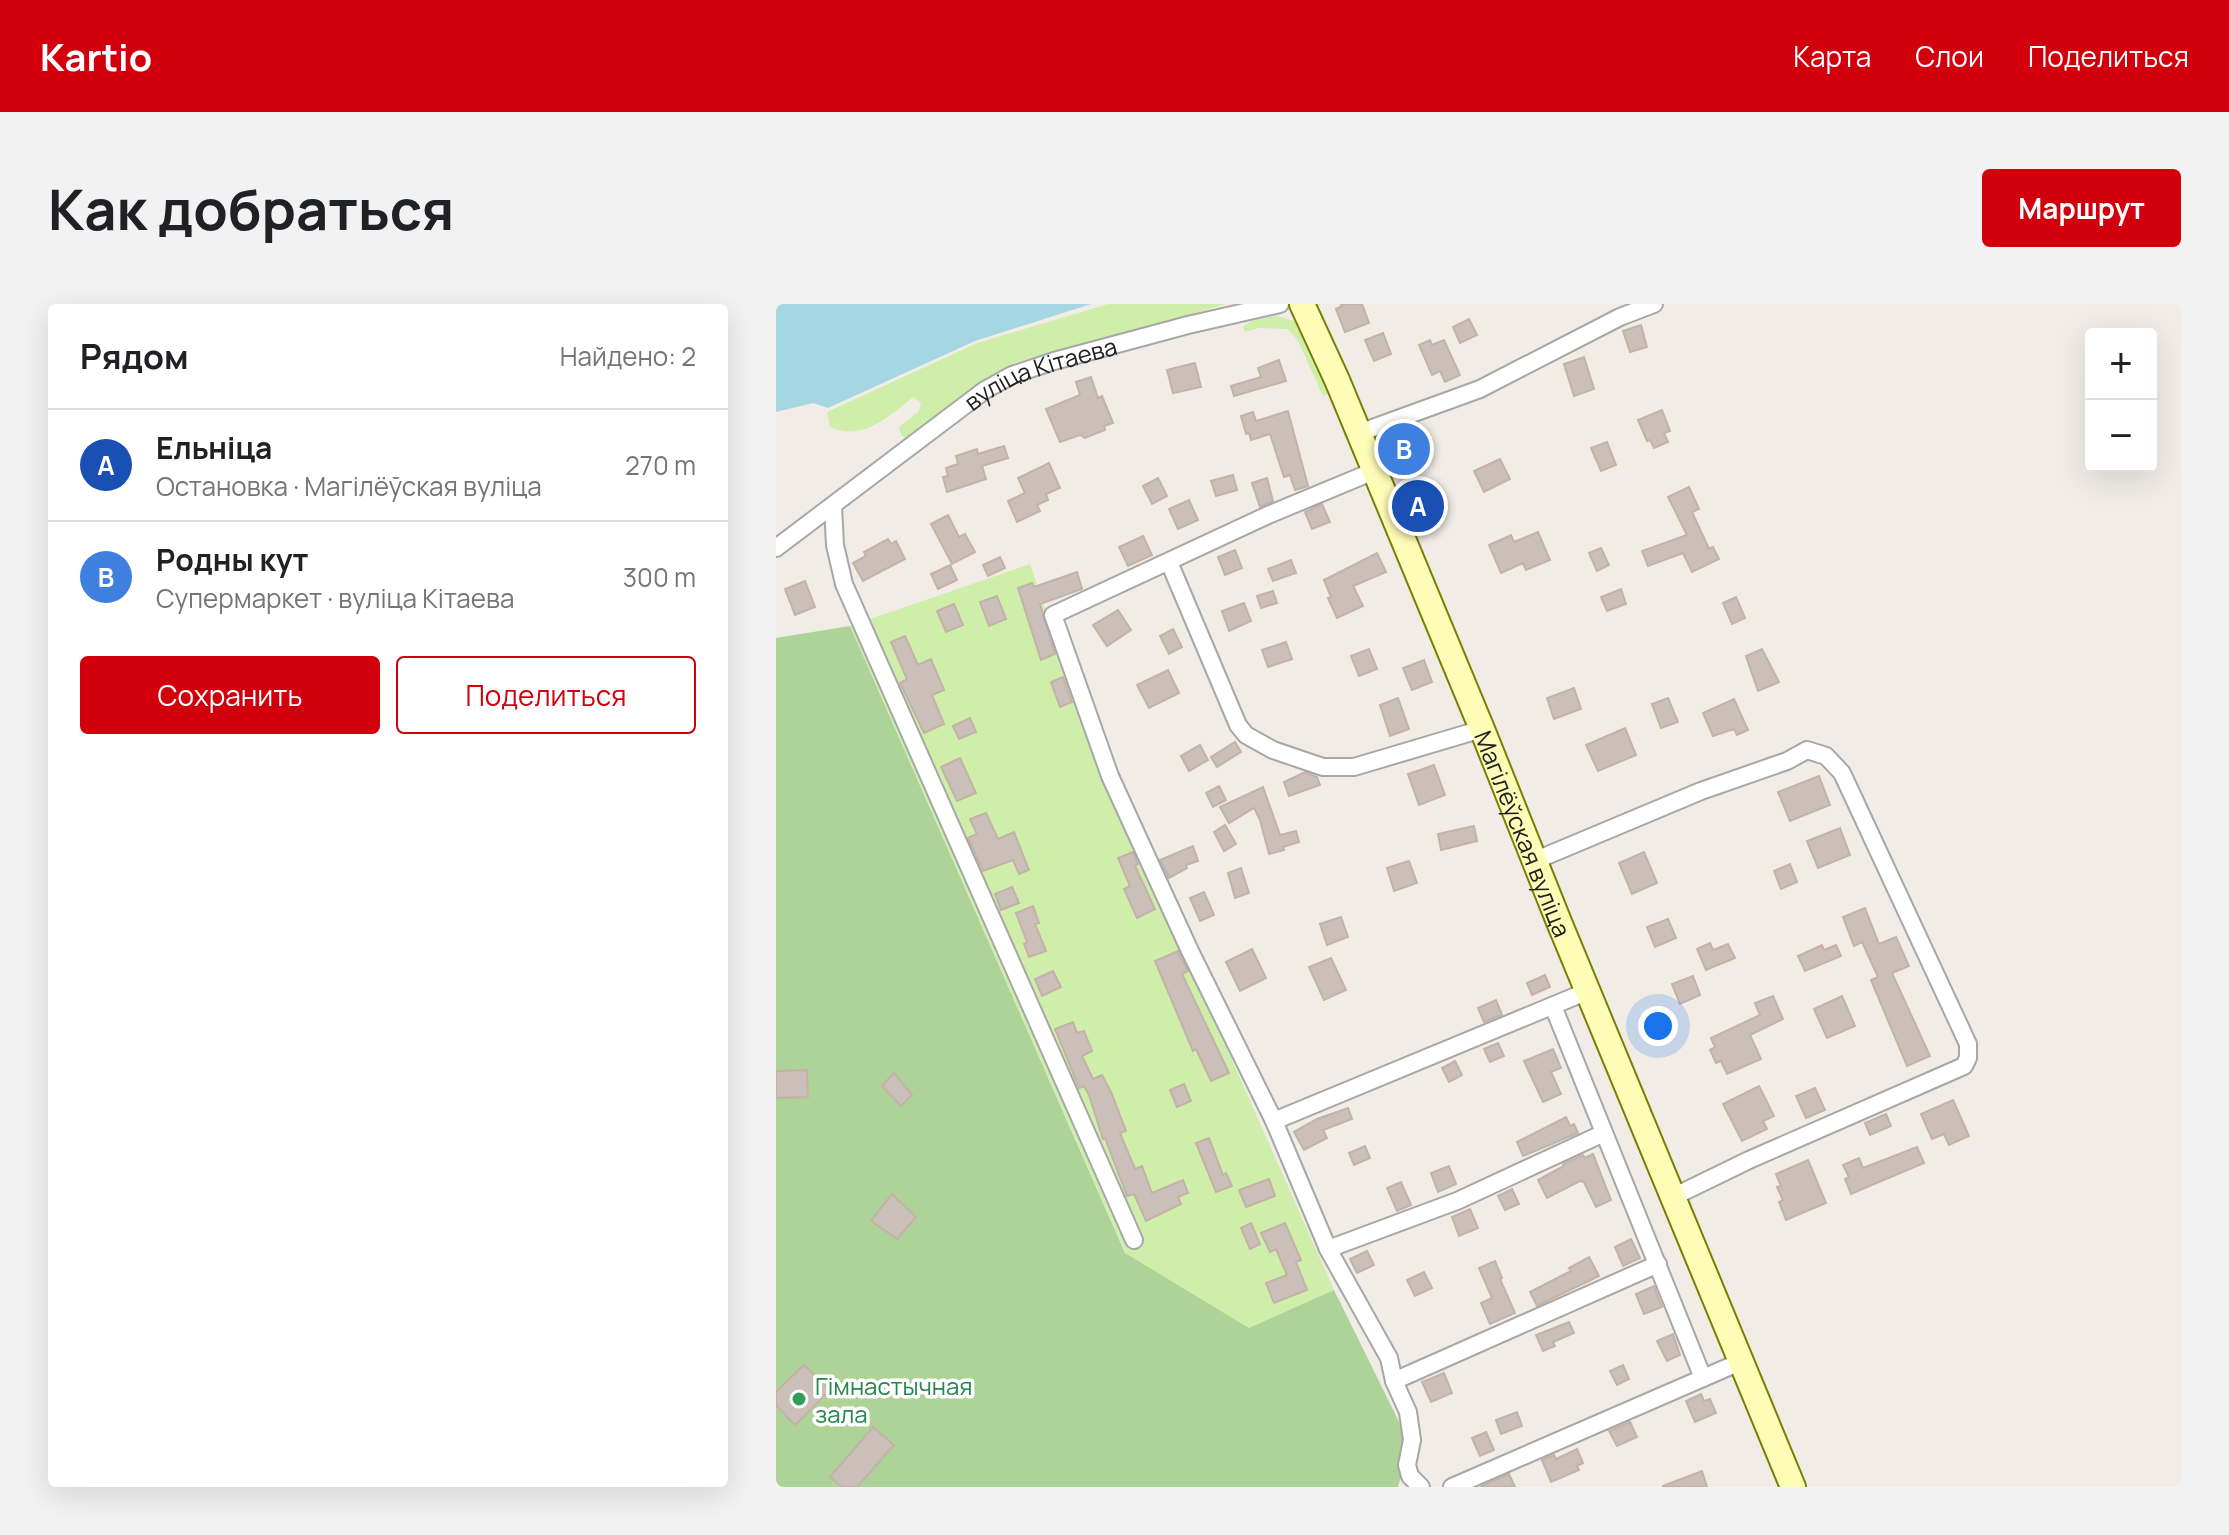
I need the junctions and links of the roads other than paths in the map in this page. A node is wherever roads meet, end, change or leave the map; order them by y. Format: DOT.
graph roads {
  1 [pos="1280,304"];
  2 [pos="1302,304"];
  3 [pos="1654,304"];
  4 [pos="1617,311"];
  5 [pos="1359,433"];
  6 [pos="1374,471"];
  7 [pos="833,506"];
  8 [pos="776,548"];
  9 [pos="1169,562"];
  10 [pos="1482,729"];
  11 [pos="1534,861"];
  12 [pos="1588,991"];
  13 [pos="1553,1006"];
  14 [pos="1274,1121"];
  15 [pos="1604,1133"];
  16 [pos="1673,1197"];
  17 [pos="1134,1240"];
  18 [pos="1328,1249"];
  19 [pos="1658,1264"];
  20 [pos="1740,1362"];
  21 [pos="1703,1378"];
  22 [pos="1394,1381"];
  23 [pos="1421,1487"];
  24 [pos="1452,1487"];
  25 [pos="1793,1487"];
  1 -- 7 [label="street, вуліца Кітаева"];
  2 -- 5 [label="main road"];
  3 -- 4 [label="street"];
  4 -- 5 [label="street"];
  5 -- 6 [label="main road"];
  6 -- 9 [label="street"];
  6 -- 10 [label="main road, Магілёўская вуліца"];
  7 -- 8 [label="street, вуліца Кітаева"];
  7 -- 17 [label="street"];
  9 -- 10 [label="street"];
  9 -- 14 [label="street"];
  10 -- 11 [label="main road, Магілёўская вуліца"];
  11 -- 12 [label="main road, Магілёўская вуліца"];
  11 -- 16 [label="street"];
  12 -- 13 [label="street"];
  12 -- 16 [label="main road, Магілёўская вуліца"];
  13 -- 14 [label="street"];
  13 -- 15 [label="street"];
  14 -- 18 [label="street"];
  15 -- 18 [label="street"];
  15 -- 19 [label="street"];
  16 -- 20 [label="main road, Магілёўская вуліца"];
  18 -- 22 [label="street"];
  19 -- 21 [label="street"];
  19 -- 22 [label="street"];
  20 -- 21 [label="street"];
  20 -- 25 [label="main road, Магілёўская вуліца"];
  21 -- 24 [label="street"];
  22 -- 23 [label="street"];
}
